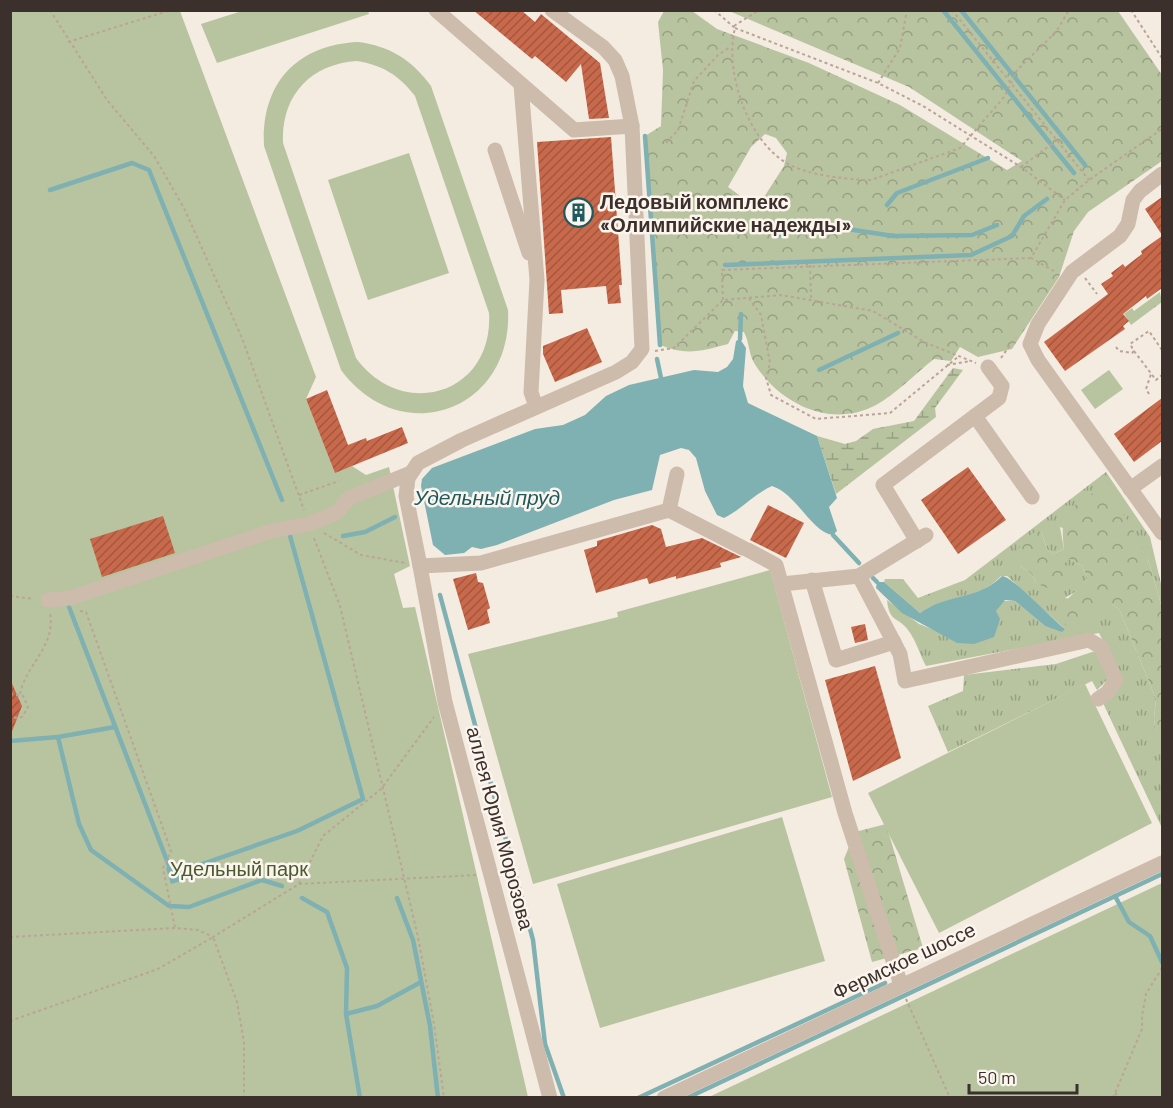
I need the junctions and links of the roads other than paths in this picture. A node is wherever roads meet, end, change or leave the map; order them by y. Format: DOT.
graph roads {
  1 [pos="436,10"];
  2 [pos="552,10"];
  3 [pos="521,85"];
  4 [pos="632,126"];
  5 [pos="495,150"];
  6 [pos="1162,174"];
  7 [pos="537,277"];
  8 [pos="988,367"];
  9 [pos="536,407"];
  10 [pos="975,416"];
  11 [pos="1162,466"];
  12 [pos="411,473"];
  13 [pos="677,474"];
  14 [pos="1130,489"];
  15 [pos="1032,497"];
  16 [pos="669,510"];
  17 [pos="1159,522"];
  18 [pos="420,566"];
  19 [pos="859,576"];
  20 [pos="812,580"];
  21 [pos="782,584"];
  22 [pos="48,600"];
  23 [pos="894,642"];
  24 [pos="1098,699"];
  25 [pos="1162,863"];
  26 [pos="901,985"];
  27 [pos="550,1098"];
  28 [pos="664,1098"];
  1 -- 3 [label="street"];
  2 -- 4 [label="street"];
  3 -- 4 [label="street"];
  3 -- 7 [label="street"];
  4 -- 9 [label="street"];
  5 -- 7 [label="street"];
  6 -- 14 [label="street"];
  7 -- 9 [label="street"];
  8 -- 10 [label="street"];
  9 -- 12 [label="street"];
  10 -- 15 [label="street"];
  10 -- 19 [label="street"];
  11 -- 14 [label="street"];
  12 -- 18 [label="street, аллея Юрия Морозова"];
  12 -- 22 [label="street"];
  13 -- 16 [label="street"];
  14 -- 17 [label="street"];
  16 -- 18 [label="street"];
  16 -- 21 [label="street"];
  18 -- 27 [label="street, аллея Юрия Морозова"];
  19 -- 20 [label="street"];
  19 -- 23 [label="street"];
  20 -- 21 [label="street"];
  20 -- 23 [label="street"];
  21 -- 26 [label="street"];
  23 -- 24 [label="street"];
  25 -- 26 [label="street, Фермское шоссе"];
  26 -- 28 [label="street, Фермское шоссе"];
}
